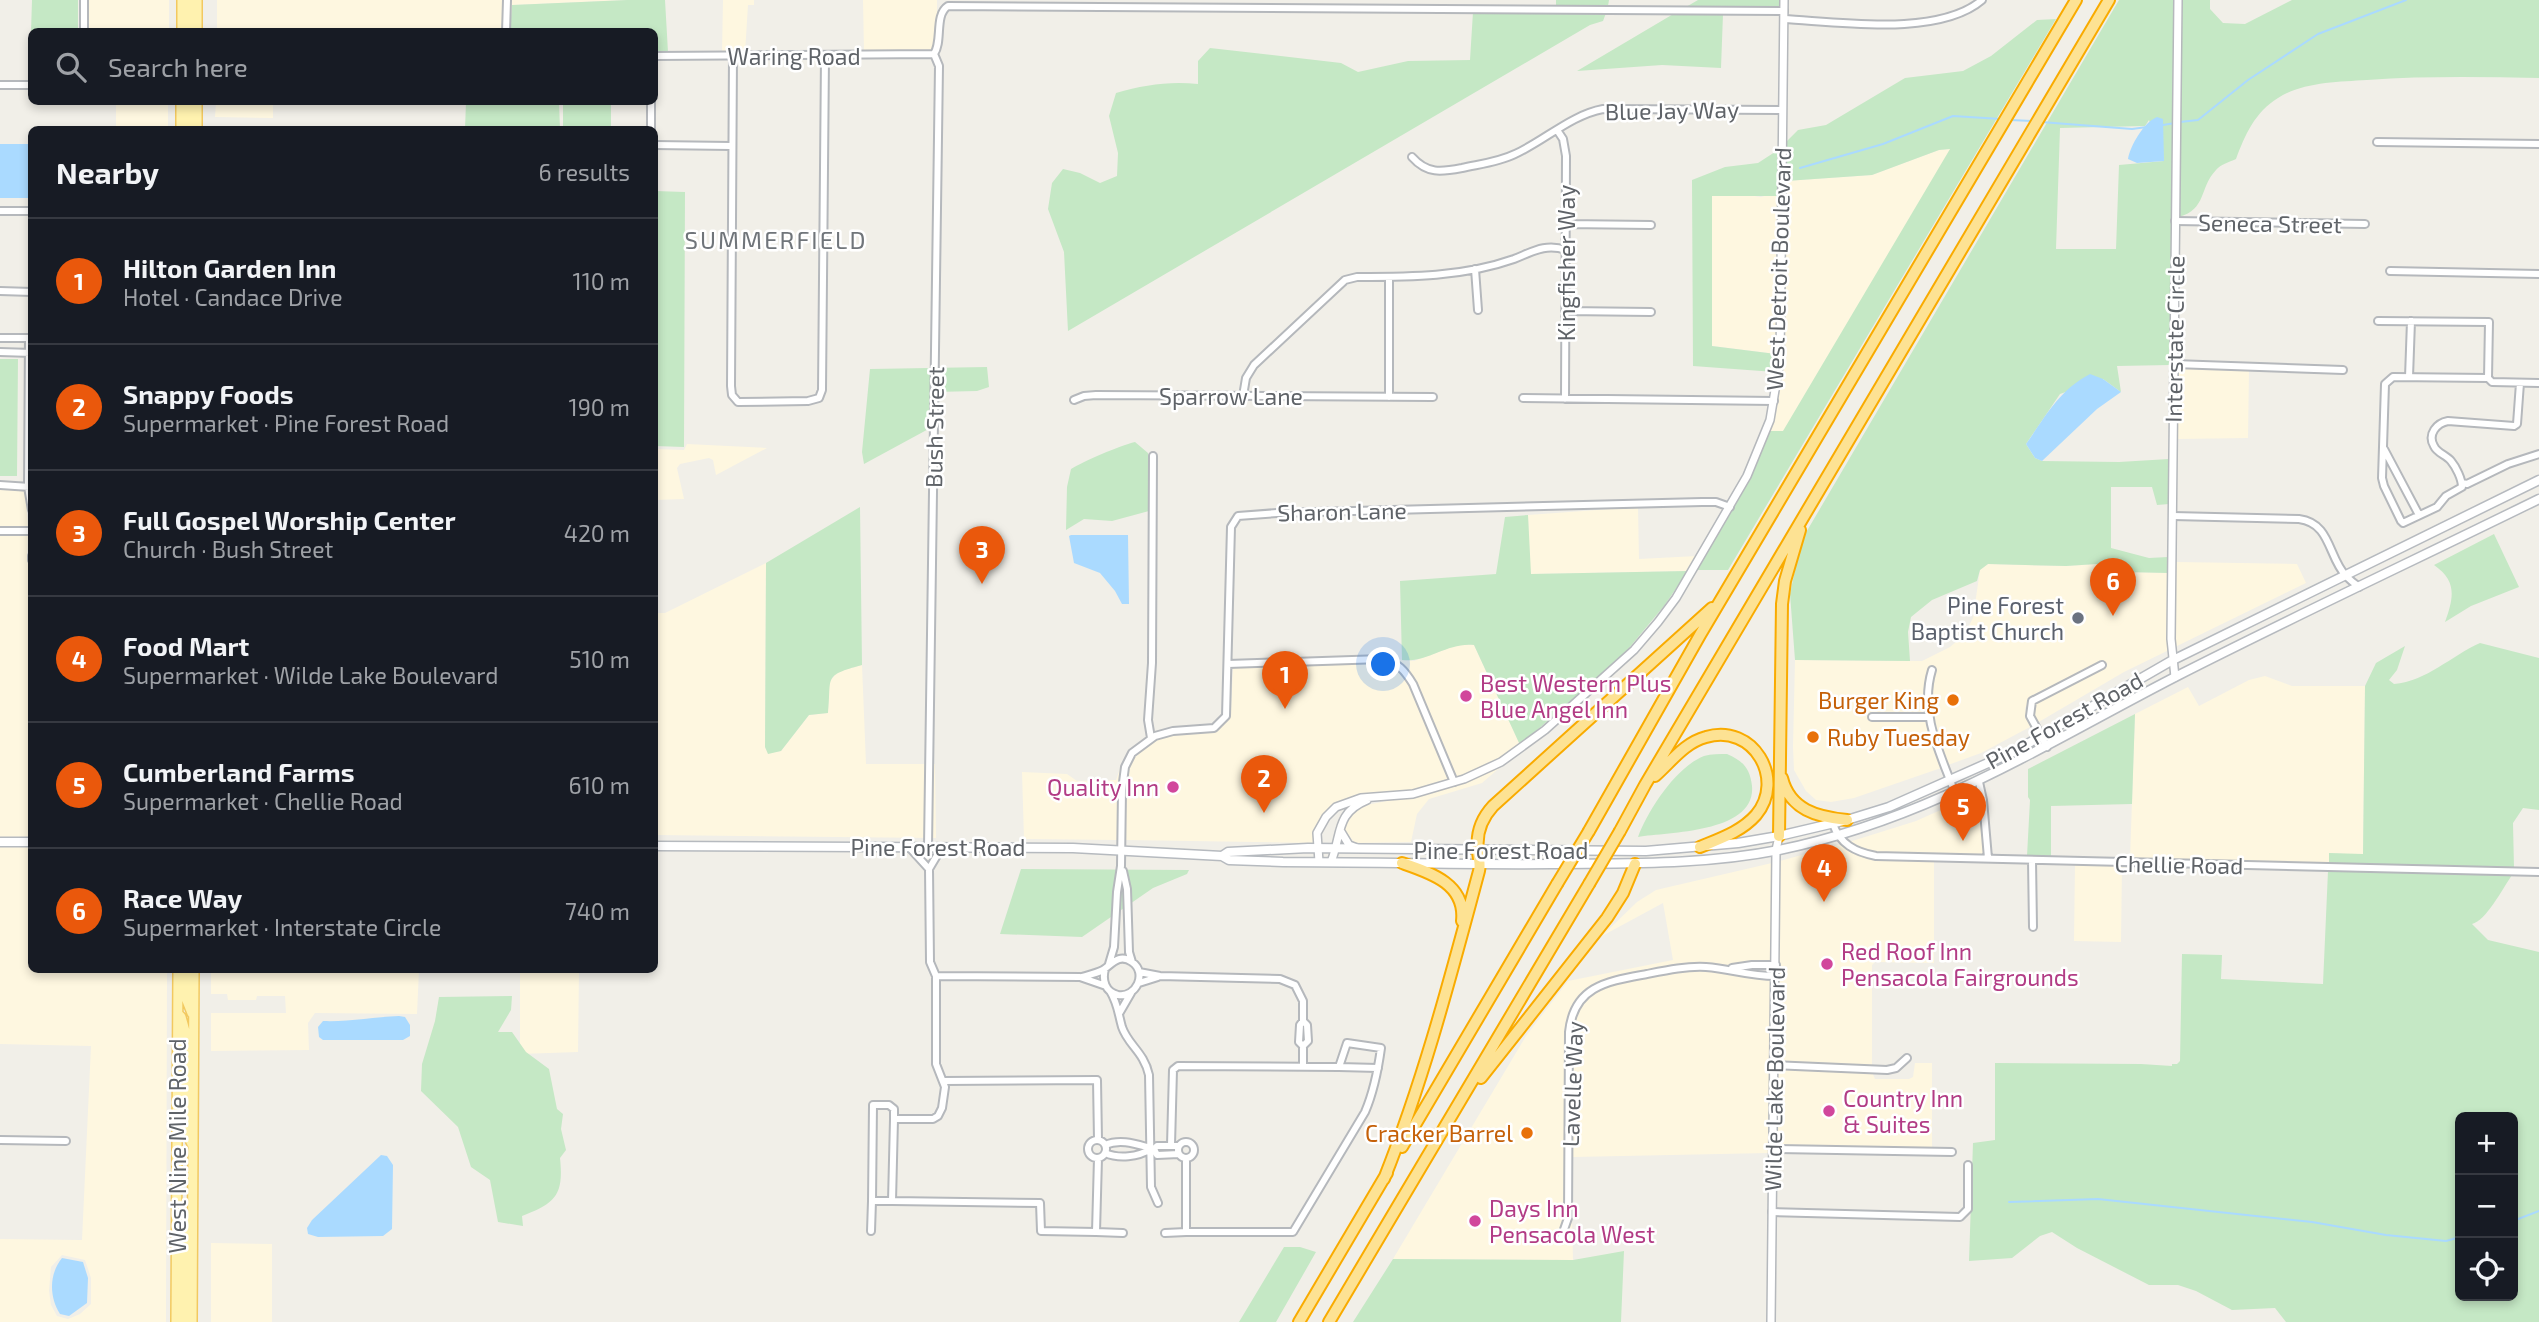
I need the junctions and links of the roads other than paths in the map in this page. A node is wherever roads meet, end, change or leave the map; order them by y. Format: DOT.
graph roads {
  1 [pos="84,0"];
  2 [pos="182,0"];
  3 [pos="189,0"];
  4 [pos="197,0"];
  5 [pos="507,0"];
  6 [pos="1784,0"];
  7 [pos="1982,0"];
  8 [pos="2076,0"];
  9 [pos="2109,0"];
  10 [pos="2178,0"];
  11 [pos="996,3"];
  12 [pos="1137,3"];
  13 [pos="1784,15"];
  14 [pos="84,28"];
  15 [pos="181,28"];
  16 [pos="189,28"];
  17 [pos="197,28"];
  18 [pos="506,28"];
  19 [pos="934,54"];
  20 [pos="658,56"];
  21 [pos="733,56"];
  22 [pos="825,56"];
  23 [pos="0,85"];
  24 [pos="28,85"];
  25 [pos="181,105"];
  26 [pos="188,105"];
  27 [pos="197,105"];
  28 [pos="651,105"];
  29 [pos="1782,110"];
  30 [pos="181,126"];
  31 [pos="189,126"];
  32 [pos="197,126"];
  33 [pos="651,126"];
  34 [pos="1558,130"];
  35 [pos="2377,142"];
  36 [pos="2539,144"];
  37 [pos="658,145"];
  38 [pos="732,146"];
  39 [pos="1412,157"];
  40 [pos="0,211"];
  41 [pos="28,211"];
  42 [pos="2175,222"];
  43 [pos="1566,224"];
  44 [pos="2365,224"];
  45 [pos="1651,225"];
  46 [pos="1566,250"];
  47 [pos="1475,269"];
  48 [pos="2390,271"];
  49 [pos="2539,274"];
  50 [pos="1389,277"];
  51 [pos="0,291"];
  52 [pos="28,292"];
  53 [pos="1478,310"];
  54 [pos="1565,312"];
  55 [pos="1651,312"];
  56 [pos="2378,321"];
  57 [pos="2411,321"];
  58 [pos="0,338"];
  59 [pos="28,338"];
  60 [pos="0,352"];
  61 [pos="28,352"];
  62 [pos="2174,364"];
  63 [pos="2343,370"];
  64 [pos="2409,377"];
  65 [pos="2488,378"];
  66 [pos="2520,383"];
  67 [pos="2539,383"];
  68 [pos="1243,396"];
  69 [pos="1389,397"];
  70 [pos="1433,397"];
  71 [pos="1523,398"];
  72 [pos="1565,399"];
  73 [pos="1074,400"];
  74 [pos="1774,401"];
  75 [pos="2384,449"];
  76 [pos="2539,454"];
  77 [pos="1153,456"];
  78 [pos="2539,480"];
  79 [pos="2462,483"];
  80 [pos="0,485"];
  81 [pos="28,487"];
  82 [pos="2539,499"];
  83 [pos="1730,507"];
  84 [pos="1804,515"];
  85 [pos="2419,515"];
  86 [pos="2172,516"];
  87 [pos="0,531"];
  88 [pos="28,531"];
  89 [pos="2345,575"];
  90 [pos="2360,587"];
  91 [pos="1727,590"];
  92 [pos="2171,661"];
  93 [pos="1228,664"];
  94 [pos="2102,665"];
  95 [pos="1932,670"];
  96 [pos="2175,677"];
  97 [pos="1872,717"];
  98 [pos="1928,718"];
  99 [pos="2040,736"];
  100 [pos="1151,738"];
  101 [pos="2047,747"];
  102 [pos="1780,759"];
  103 [pos="1950,781"];
  104 [pos="1454,782"];
  105 [pos="1979,782"];
  106 [pos="1646,785"];
  107 [pos="1969,786"];
  108 [pos="1955,793"];
  109 [pos="1370,799"];
  110 [pos="1984,810"];
  111 [pos="1847,820"];
  112 [pos="1833,824"];
  113 [pos="1340,830"];
  114 [pos="1779,836"];
  115 [pos="1837,836"];
  116 [pos="0,842"];
  117 [pos="28,842"];
  118 [pos="658,846"];
  119 [pos="909,847"];
  120 [pos="928,847"];
  121 [pos="942,847"];
  122 [pos="1700,847"];
  123 [pos="1318,848"];
  124 [pos="1336,849"];
  125 [pos="1361,849"];
  126 [pos="1121,850"];
  127 [pos="1478,850"];
  128 [pos="1776,850"];
  129 [pos="1222,856"];
  130 [pos="1988,859"];
  131 [pos="2032,860"];
  132 [pos="1319,862"];
  133 [pos="1331,862"];
  134 [pos="1402,863"];
  135 [pos="1481,864"];
  136 [pos="1635,864"];
  137 [pos="1121,866"];
  138 [pos="929,869"];
  139 [pos="2539,872"];
  140 [pos="2032,927"];
  141 [pos="1459,943"];
  142 [pos="1132,962"];
  143 [pos="1776,965"];
  144 [pos="1107,966"];
  145 [pos="1727,969"];
  146 [pos="1139,972"];
  147 [pos="178,973"];
  148 [pos="186,973"];
  149 [pos="194,973"];
  150 [pos="936,976"];
  151 [pos="1160,976"];
  152 [pos="1775,976"];
  153 [pos="1080,977"];
  154 [pos="1139,983"];
  155 [pos="1108,989"];
  156 [pos="1132,992"];
  157 [pos="1120,1012"];
  158 [pos="177,1014"];
  159 [pos="194,1017"];
  160 [pos="1907,1058"];
  161 [pos="1774,1065"];
  162 [pos="1303,1066"];
  163 [pos="1339,1067"];
  164 [pos="1378,1068"];
  165 [pos="943,1081"];
  166 [pos="1461,1102"];
  167 [pos="894,1119"];
  168 [pos="0,1140"];
  169 [pos="1098,1140"];
  170 [pos="66,1141"];
  171 [pos="193,1145"];
  172 [pos="1105,1145"];
  173 [pos="1177,1148"];
  174 [pos="1153,1149"];
  175 [pos="1773,1149"];
  176 [pos="1952,1152"];
  177 [pos="1102,1155"];
  178 [pos="1186,1158"];
  179 [pos="1968,1165"];
  180 [pos="1384,1179"];
  181 [pos="177,1201"];
  182 [pos="872,1201"];
  183 [pos="892,1201"];
  184 [pos="1158,1203"];
  185 [pos="1772,1212"];
  186 [pos="871,1231"];
  187 [pos="1096,1232"];
  188 [pos="1186,1232"];
  189 [pos="1123,1233"];
  190 [pos="1165,1233"];
  191 [pos="1561,1238"];
  192 [pos="176,1322"];
  193 [pos="184,1322"];
  194 [pos="192,1322"];
  195 [pos="1299,1322"];
  196 [pos="1329,1322"];
  197 [pos="1771,1322"];
  1 -- 14 [label="street"];
  2 -- 15 [label="main road"];
  3 -- 16 [label="main road"];
  4 -- 17 [label="main road"];
  5 -- 18 [label="street"];
  6 -- 13 [label="street, West Detroit Boulevard"];
  7 -- 13 [label="street"];
  8 -- 91 [label="highway"];
  9 -- 84 [label="highway"];
  10 -- 42 [label="street, Interstate Circle"];
  11 -- 12 [label="street"];
  11 -- 19 [label="street, Bush Street"];
  12 -- 13 [label="street"];
  13 -- 29 [label="street, West Detroit Boulevard"];
  19 -- 22 [label="street, Waring Road"];
  19 -- 120 [label="street, Bush Street"];
  20 -- 21 [label="street, Waring Road"];
  21 -- 22 [label="street, Waring Road"];
  21 -- 38 [label="street"];
  22 -- 38 [label="street"];
  23 -- 24 [label="street"];
  25 -- 30 [label="main road"];
  26 -- 31 [label="main road"];
  27 -- 32 [label="main road"];
  28 -- 33 [label="street"];
  29 -- 34 [label="street, Blue Jay Way"];
  29 -- 74 [label="street, West Detroit Boulevard"];
  34 -- 39 [label="street, Blue Jay Way"];
  34 -- 43 [label="street, Kingfisher Way"];
  35 -- 36 [label="street"];
  37 -- 38 [label="street"];
  40 -- 41 [label="street"];
  42 -- 44 [label="street, Seneca Street"];
  42 -- 62 [label="street, Interstate Circle"];
  43 -- 45 [label="street"];
  43 -- 46 [label="street, Kingfisher Way"];
  46 -- 47 [label="street"];
  46 -- 54 [label="street, Kingfisher Way"];
  47 -- 50 [label="street"];
  47 -- 53 [label="street"];
  48 -- 49 [label="street"];
  50 -- 68 [label="street"];
  50 -- 69 [label="street"];
  51 -- 52 [label="street"];
  54 -- 55 [label="street"];
  54 -- 72 [label="street, Kingfisher Way"];
  56 -- 57 [label="street"];
  57 -- 64 [label="street"];
  57 -- 65 [label="street"];
  58 -- 59 [label="street"];
  60 -- 61 [label="street"];
  62 -- 63 [label="street"];
  62 -- 86 [label="street, Interstate Circle"];
  64 -- 65 [label="street"];
  64 -- 75 [label="street"];
  65 -- 66 [label="street"];
  66 -- 67 [label="street"];
  66 -- 79 [label="street"];
  68 -- 69 [label="street, Sparrow Lane"];
  68 -- 73 [label="street, Sparrow Lane"];
  69 -- 70 [label="street, Sparrow Lane"];
  71 -- 72 [label="street"];
  72 -- 74 [label="street"];
  74 -- 83 [label="street, West Detroit Boulevard"];
  75 -- 85 [label="street"];
  75 -- 85 [label="street"];
  76 -- 79 [label="street"];
  77 -- 100 [label="street"];
  78 -- 89 [label="main road, Pine Forest Road"];
  79 -- 85 [label="street"];
  80 -- 81 [label="street"];
  82 -- 90 [label="main road, Pine Forest Road"];
  83 -- 93 [label="street, Sharon Lane"];
  83 -- 104 [label="street, West Detroit Boulevard"];
  84 -- 102 [label="highway"];
  84 -- 106 [label="highway"];
  86 -- 89 [label="street"];
  86 -- 92 [label="street, Interstate Circle"];
  87 -- 88 [label="street"];
  89 -- 90 [label="street"];
  89 -- 92 [label="main road, Pine Forest Road"];
  90 -- 96 [label="main road, Pine Forest Road"];
  91 -- 127 [label="highway"];
  91 -- 180 [label="highway, bridge"];
  92 -- 96 [label="street, Interstate Circle"];
  92 -- 99 [label="main road, Pine Forest Road"];
  93 -- 100 [label="street, Sharon Lane"];
  93 -- 104 [label="street"];
  94 -- 99 [label="street"];
  95 -- 98 [label="street"];
  96 -- 101 [label="main road, Pine Forest Road"];
  97 -- 98 [label="street"];
  98 -- 103 [label="street"];
  99 -- 101 [label="street"];
  99 -- 103 [label="main road, Pine Forest Road"];
  100 -- 126 [label="street"];
  101 -- 105 [label="main road, Pine Forest Road"];
  102 -- 111 [label="highway"];
  102 -- 114 [label="highway"];
  103 -- 108 [label="street"];
  103 -- 111 [label="main road, Pine Forest Road"];
  104 -- 109 [label="street, West Detroit Boulevard"];
  105 -- 107 [label="main road, Pine Forest Road"];
  105 -- 110 [label="street"];
  106 -- 122 [label="highway"];
  106 -- 166 [label="highway, bridge"];
  107 -- 108 [label="main road, Pine Forest Road"];
  107 -- 110 [label="street"];
  108 -- 115 [label="main road, Pine Forest Road"];
  109 -- 113 [label="street"];
  109 -- 123 [label="street, West Detroit Boulevard"];
  110 -- 130 [label="street"];
  111 -- 112 [label="main road, Pine Forest Road"];
  112 -- 114 [label="main road, Pine Forest Road"];
  112 -- 115 [label="street"];
  113 -- 124 [label="street"];
  113 -- 125 [label="street"];
  114 -- 122 [label="main road, Pine Forest Road"];
  114 -- 128 [label="street, Wilde Lake Boulevard"];
  115 -- 128 [label="main road, Pine Forest Road"];
  115 -- 130 [label="street, Chellie Road"];
  116 -- 117 [label="main road"];
  118 -- 119 [label="main road, Pine Forest Road"];
  119 -- 120 [label="main road, Pine Forest Road"];
  119 -- 138 [label="street"];
  120 -- 121 [label="main road, Pine Forest Road"];
  121 -- 126 [label="main road, Pine Forest Road"];
  121 -- 138 [label="street"];
  122 -- 127 [label="main road, Pine Forest Road"];
  123 -- 124 [label="main road, Pine Forest Road"];
  123 -- 129 [label="main road, Pine Forest Road"];
  123 -- 132 [label="street, West Detroit Boulevard"];
  124 -- 125 [label="main road, Pine Forest Road"];
  124 -- 133 [label="street"];
  125 -- 127 [label="main road, Pine Forest Road"];
  126 -- 129 [label="main road, Pine Forest Road"];
  126 -- 137 [label="street"];
  127 -- 135 [label="highway"];
  128 -- 136 [label="main road, Pine Forest Road"];
  128 -- 143 [label="street, Wilde Lake Boulevard"];
  129 -- 132 [label="main road, Pine Forest Road"];
  130 -- 131 [label="street, Chellie Road"];
  131 -- 139 [label="street, Chellie Road"];
  131 -- 140 [label="street"];
  132 -- 133 [label="main road, Pine Forest Road"];
  133 -- 134 [label="main road, Pine Forest Road"];
  134 -- 135 [label="main road, Pine Forest Road"];
  134 -- 141 [label="highway"];
  135 -- 136 [label="main road, Pine Forest Road"];
  135 -- 141 [label="highway"];
  136 -- 166 [label="highway"];
  137 -- 142 [label="street"];
  137 -- 144 [label="street"];
  138 -- 150 [label="street"];
  141 -- 180 [label="highway"];
  142 -- 144 [label="street"];
  142 -- 146 [label="street"];
  143 -- 145 [label="street, Lavelle Way"];
  143 -- 152 [label="street, Wilde Lake Boulevard"];
  144 -- 153 [label="street"];
  144 -- 155 [label="street"];
  145 -- 152 [label="street, Lavelle Way"];
  145 -- 191 [label="street, Lavelle Way"];
  146 -- 151 [label="street"];
  146 -- 154 [label="street"];
  147 -- 158 [label="main road, West Nine Mile Road"];
  148 -- 159 [label="main road"];
  149 -- 159 [label="main road, West Nine Mile Road"];
  150 -- 153 [label="street"];
  150 -- 165 [label="street"];
  151 -- 154 [label="street"];
  151 -- 162 [label="street"];
  152 -- 161 [label="street, Wilde Lake Boulevard"];
  153 -- 155 [label="street"];
  154 -- 156 [label="street"];
  155 -- 156 [label="street"];
  155 -- 157 [label="street"];
  156 -- 157 [label="street"];
  157 -- 174 [label="street"];
  158 -- 171 [label="main road"];
  158 -- 181 [label="main road, West Nine Mile Road"];
  159 -- 171 [label="main road, West Nine Mile Road"];
  160 -- 161 [label="street"];
  161 -- 175 [label="street, Wilde Lake Boulevard"];
  162 -- 163 [label="street"];
  162 -- 173 [label="street"];
  163 -- 164 [label="street"];
  163 -- 164 [label="street"];
  164 -- 188 [label="street"];
  165 -- 167 [label="street"];
  165 -- 169 [label="street"];
  166 -- 196 [label="highway"];
  167 -- 182 [label="street"];
  167 -- 183 [label="street"];
  168 -- 170 [label="street"];
  169 -- 172 [label="street"];
  169 -- 177 [label="street"];
  171 -- 194 [label="main road, West Nine Mile Road"];
  172 -- 174 [label="street"];
  172 -- 177 [label="street"];
  173 -- 174 [label="street"];
  173 -- 174 [label="street"];
  173 -- 178 [label="street"];
  173 -- 178 [label="street"];
  174 -- 177 [label="street"];
  174 -- 184 [label="street"];
  175 -- 176 [label="street"];
  175 -- 185 [label="street, Wilde Lake Boulevard"];
  177 -- 187 [label="street"];
  178 -- 188 [label="street"];
  179 -- 185 [label="street"];
  180 -- 195 [label="highway"];
  181 -- 192 [label="main road, West Nine Mile Road"];
  181 -- 193 [label="main road"];
  182 -- 183 [label="street"];
  182 -- 186 [label="street"];
  183 -- 187 [label="street"];
  185 -- 197 [label="street, Wilde Lake Boulevard"];
  187 -- 189 [label="street"];
  188 -- 190 [label="street"];
}
